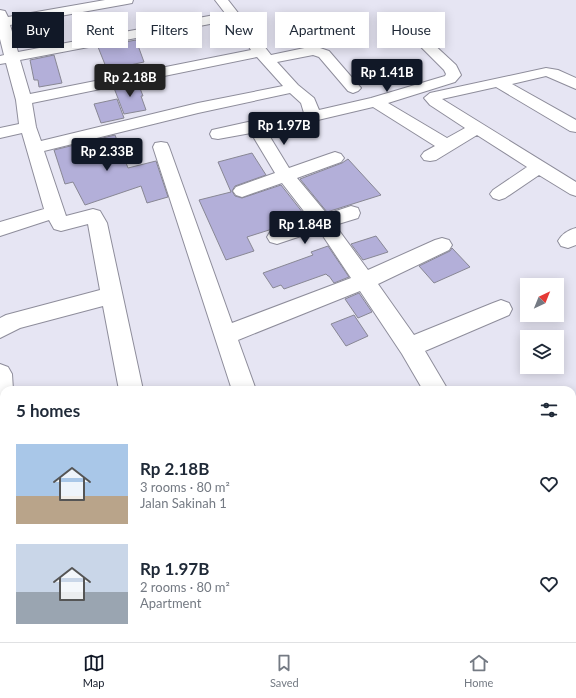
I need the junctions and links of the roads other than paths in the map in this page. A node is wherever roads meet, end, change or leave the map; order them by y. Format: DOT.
graph roads {
  1 [pos="127,0"];
  2 [pos="221,0"];
  3 [pos="231,12"];
  4 [pos="1,18"];
  5 [pos="210,20"];
  6 [pos="258,48"];
  7 [pos="429,48"];
  8 [pos="264,56"];
  9 [pos="6,59"];
  10 [pos="497,82"];
  11 [pos="576,84"];
  12 [pos="293,88"];
  13 [pos="352,88"];
  14 [pos="24,100"];
  15 [pos="375,102"];
  16 [pos="314,116"];
  17 [pos="28,127"];
  18 [pos="576,127"];
  19 [pos="476,128"];
  20 [pos="257,130"];
  21 [pos="0,133"];
  22 [pos="218,134"];
  23 [pos="447,146"];
  24 [pos="161,147"];
  25 [pos="35,148"];
  26 [pos="430,156"];
  27 [pos="335,158"];
  28 [pos="539,167"];
  29 [pos="286,177"];
  30 [pos="576,190"];
  31 [pos="242,191"];
  32 [pos="499,194"];
  33 [pos="54,212"];
  34 [pos="351,213"];
  35 [pos="324,222"];
  36 [pos="0,229"];
  37 [pos="277,238"];
  38 [pos="442,245"];
  39 [pos="364,280"];
  40 [pos="112,295"];
  41 [pos="501,308"];
  42 [pos="0,329"];
  43 [pos="226,335"];
  44 [pos="410,347"];
  45 [pos="0,374"];
  46 [pos="1,386"];
  47 [pos="130,386"];
  48 [pos="243,386"];
  49 [pos="434,386"];
  1 -- 4 [label="street"];
  2 -- 3 [label="street"];
  4 -- 9 [label="street"];
  5 -- 9 [label="street"];
  6 -- 8 [label="street"];
  7 -- 15 [label="street"];
  8 -- 12 [label="street"];
  8 -- 13 [label="street"];
  8 -- 14 [label="street"];
  9 -- 14 [label="street"];
  10 -- 11 [label="street"];
  10 -- 18 [label="street"];
  10 -- 19 [label="street"];
  12 -- 16 [label="street"];
  12 -- 25 [label="street"];
  14 -- 17 [label="street"];
  15 -- 16 [label="street"];
  15 -- 23 [label="street"];
  16 -- 20 [label="street"];
  17 -- 21 [label="street"];
  17 -- 25 [label="street"];
  19 -- 23 [label="street"];
  19 -- 28 [label="street"];
  20 -- 22 [label="street"];
  20 -- 29 [label="street"];
  23 -- 26 [label="street"];
  24 -- 43 [label="street"];
  25 -- 33 [label="street"];
  27 -- 29 [label="street"];
  28 -- 30 [label="street"];
  28 -- 32 [label="street"];
  29 -- 31 [label="street"];
  29 -- 35 [label="street"];
  33 -- 36 [label="street"];
  33 -- 40 [label="street"];
  34 -- 35 [label="street"];
  35 -- 37 [label="street"];
  35 -- 39 [label="street"];
  38 -- 39 [label="street"];
  39 -- 43 [label="street"];
  39 -- 44 [label="street"];
  40 -- 42 [label="street"];
  40 -- 47 [label="street"];
  41 -- 44 [label="street"];
  43 -- 48 [label="street"];
  44 -- 49 [label="street"];
  45 -- 46 [label="street"];
}
